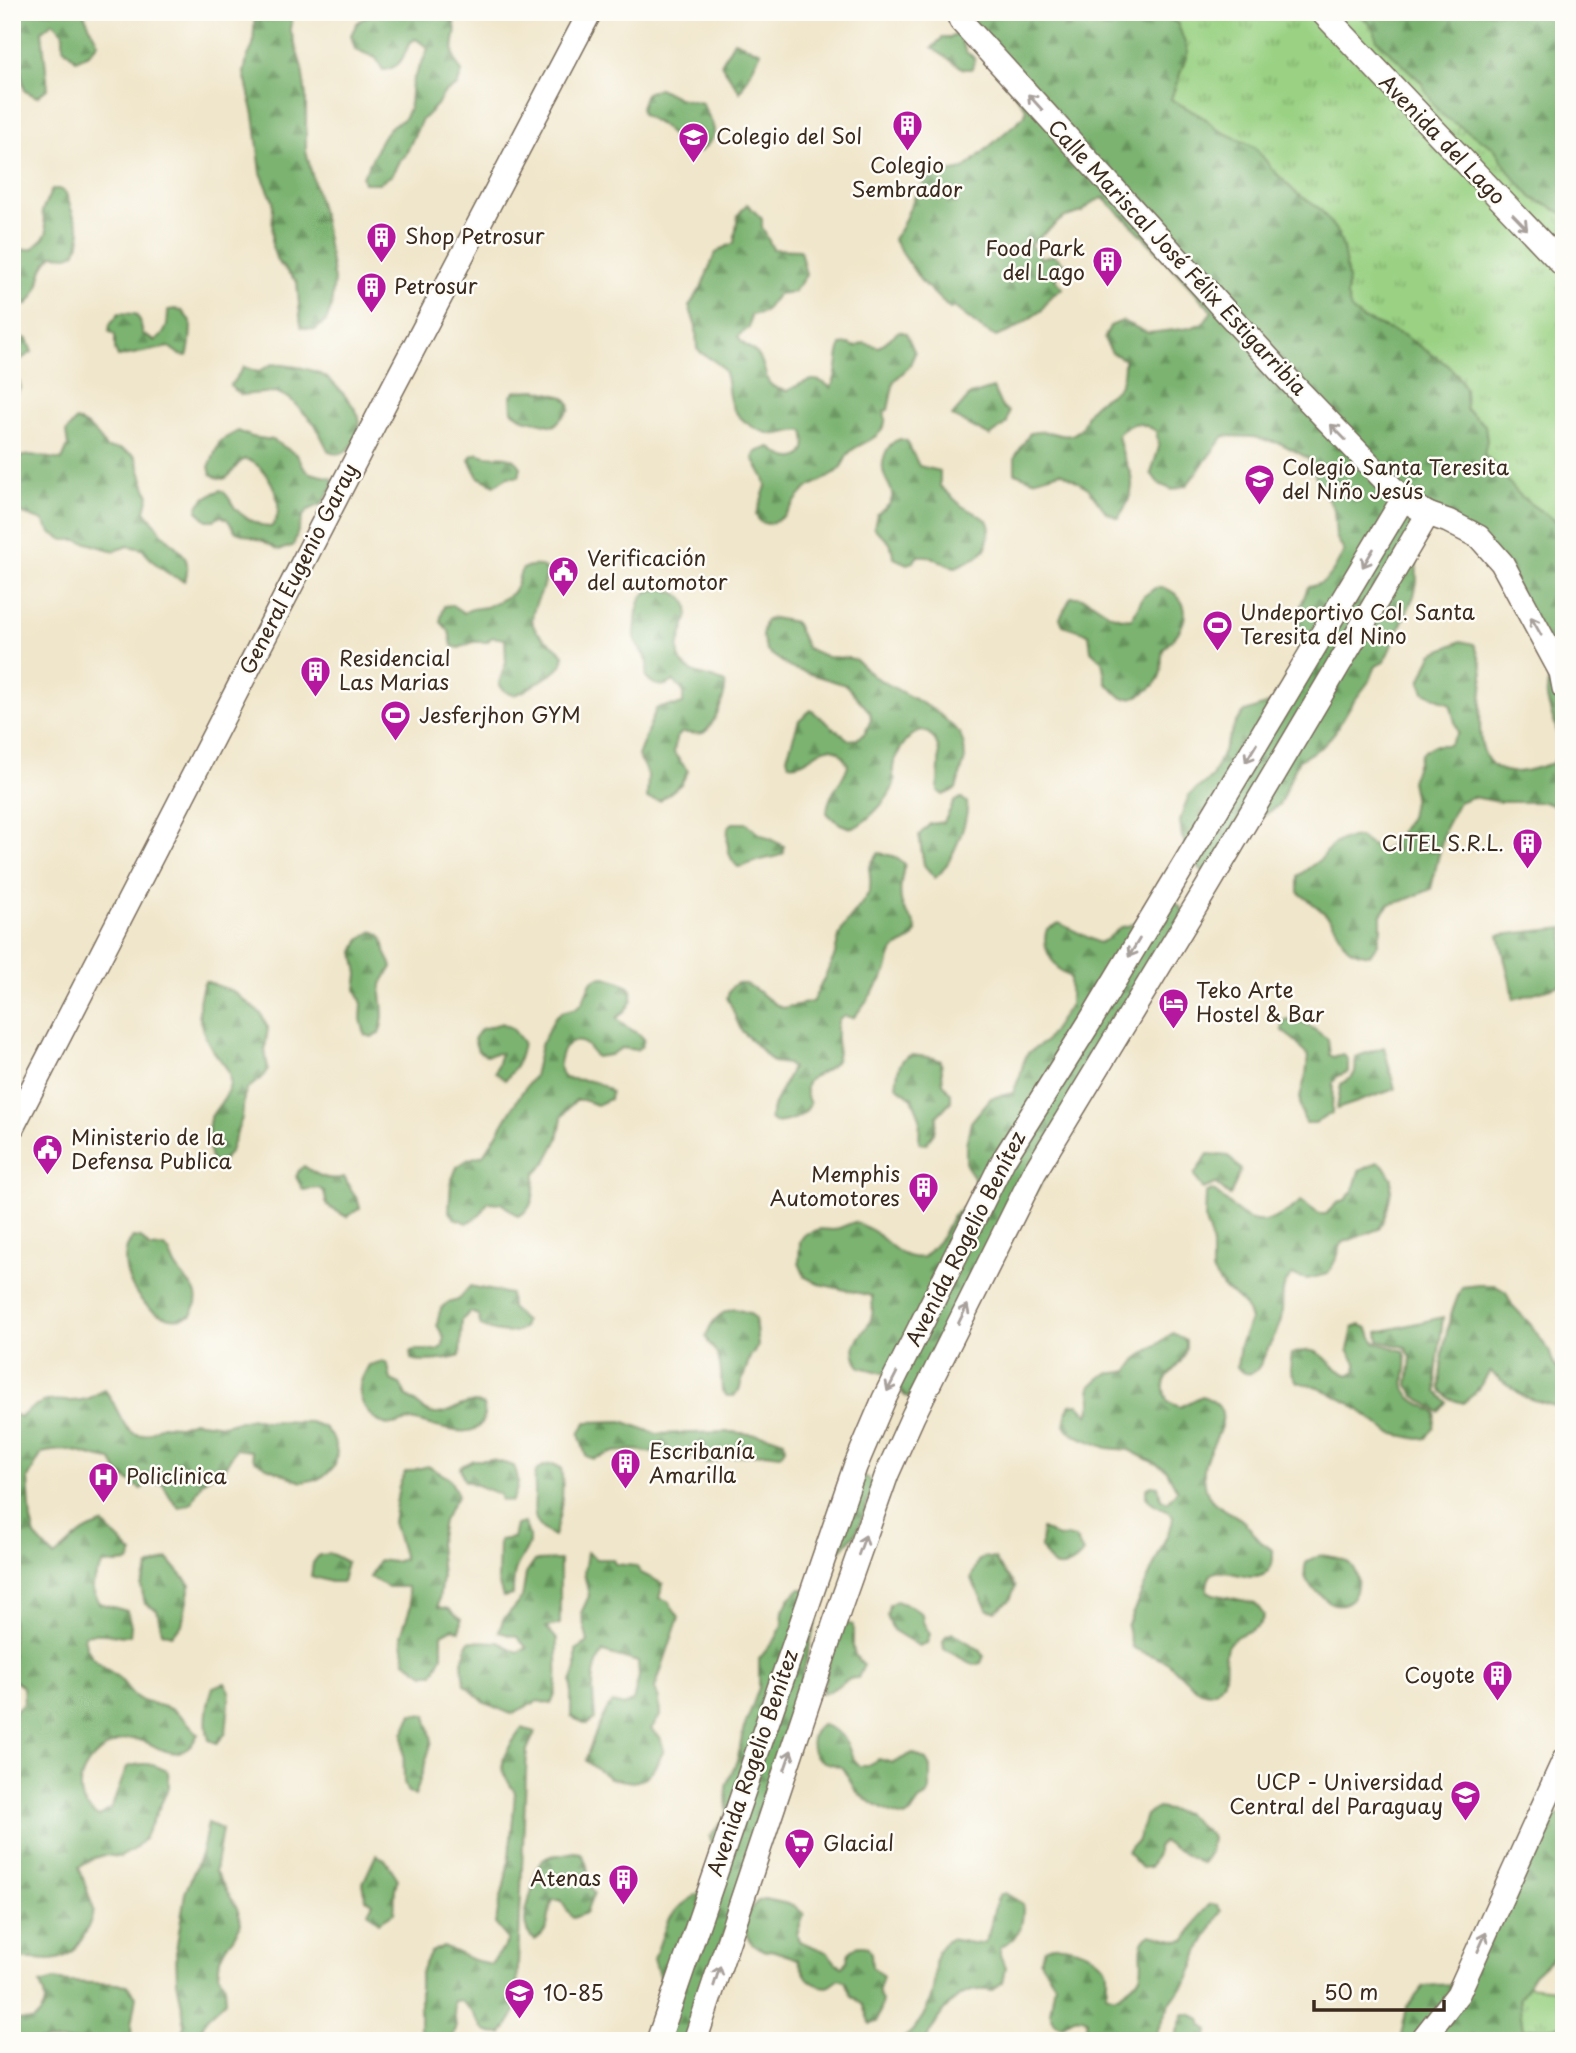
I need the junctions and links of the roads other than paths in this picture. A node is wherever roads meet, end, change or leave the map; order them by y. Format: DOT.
graph roads {
  1 [pos="590,12"];
  2 [pos="957,12"];
  3 [pos="1322,12"];
  4 [pos="1564,266"];
  5 [pos="1403,499"];
  6 [pos="1428,514"];
  7 [pos="1564,688"];
  8 [pos="12,1129"];
  9 [pos="1564,1760"];
  10 [pos="658,2041"];
  11 [pos="695,2041"];
  12 [pos="1421,2041"];
  1 -- 8 [label="street, General Eugenio Garay"];
  5 -- 2 [label="street, Calle Mariscal José Félix Estigarribia, one-way"];
  3 -- 4 [label="street, Avenida del Lago, one-way"];
  5 -- 6 [label="street, Calle Mariscal José Félix Estigarribia"];
  5 -- 10 [label="street, Avenida Rogelio Benítez, one-way"];
  7 -- 6 [label="street, Calle Mariscal José Félix Estigarribia, one-way"];
  11 -- 6 [label="street, Avenida Rogelio Benítez, one-way"];
  12 -- 9 [label="street, one-way"];
}
